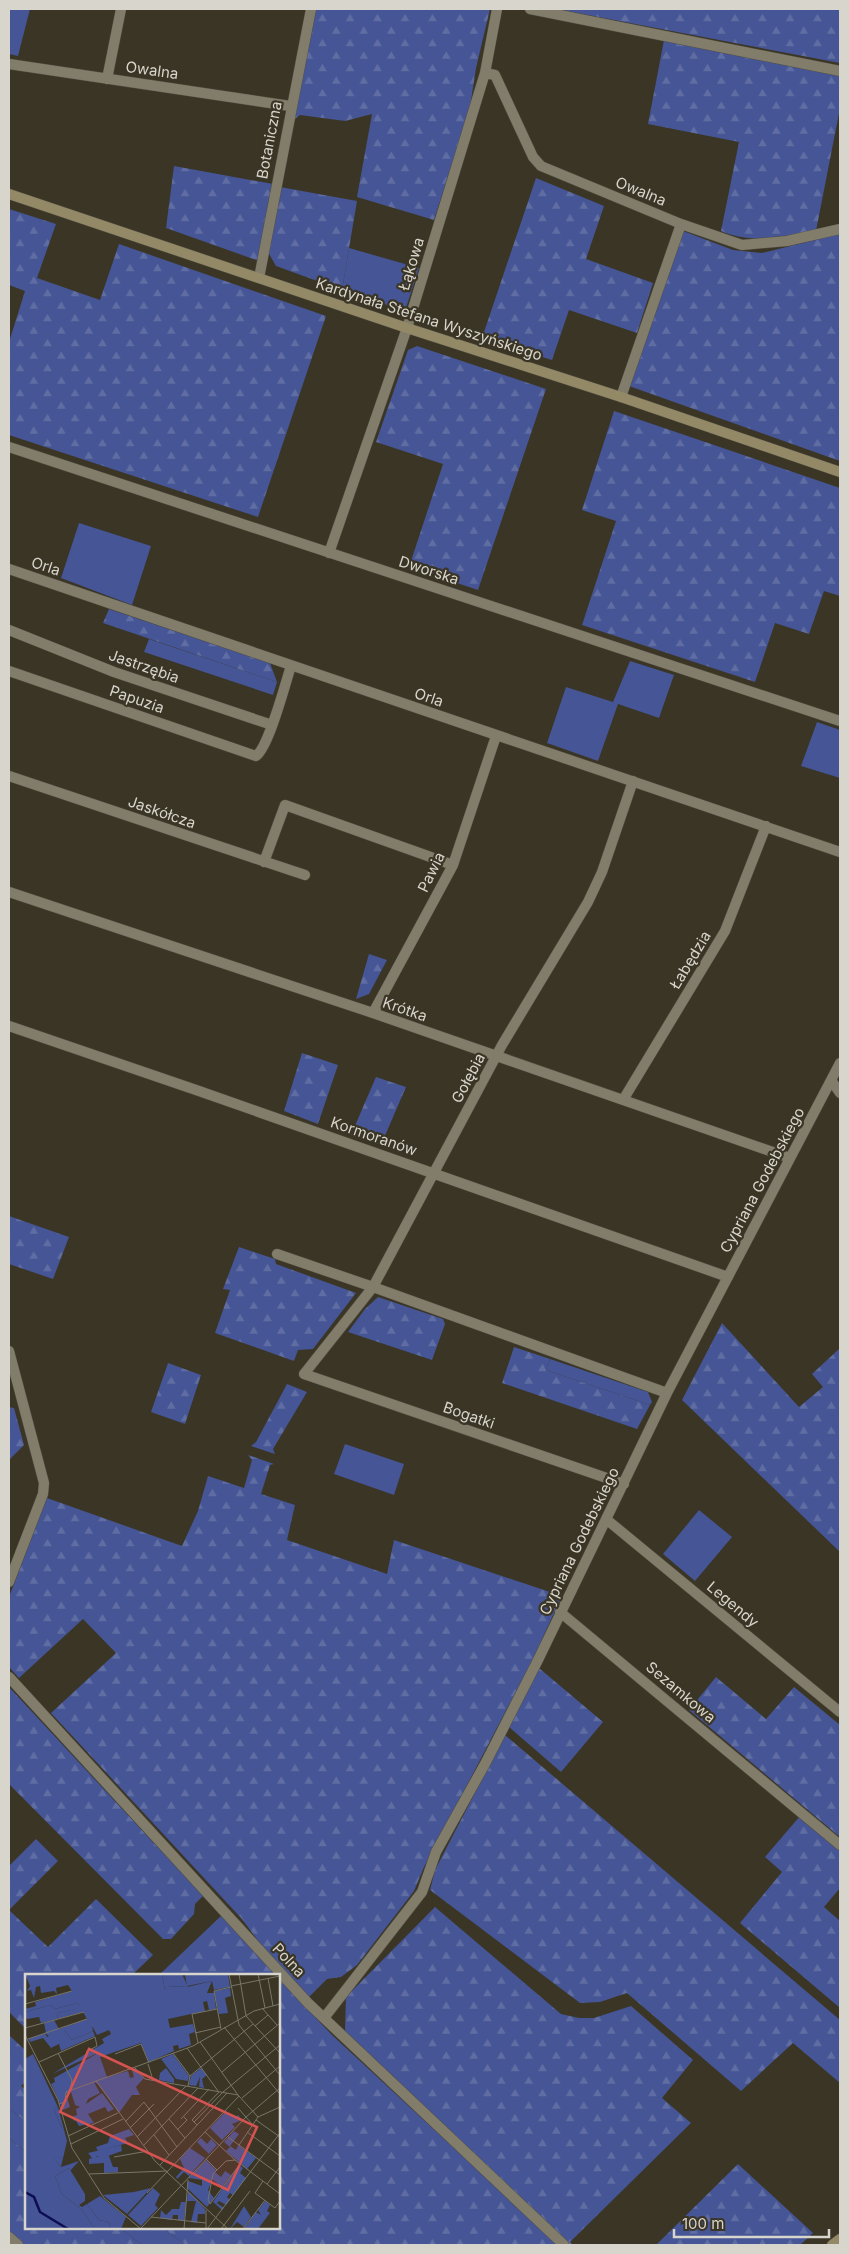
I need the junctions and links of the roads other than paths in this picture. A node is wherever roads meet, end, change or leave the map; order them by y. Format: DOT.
graph roads {
  1 [pos="121,9"];
  2 [pos="311,9"];
  3 [pos="497,9"];
  4 [pos="530,9"];
  5 [pos="9,64"];
  6 [pos="840,71"];
  7 [pos="485,73"];
  8 [pos="107,79"];
  9 [pos="290,106"];
  10 [pos="9,194"];
  11 [pos="681,224"];
  12 [pos="840,229"];
  13 [pos="258,278"];
  14 [pos="407,328"];
  15 [pos="620,397"];
  16 [pos="9,447"];
  17 [pos="840,472"];
  18 [pos="329,553"];
  19 [pos="9,569"];
  20 [pos="9,630"];
  21 [pos="291,666"];
  22 [pos="9,672"];
  23 [pos="840,721"];
  24 [pos="272,725"];
  25 [pos="496,736"];
  26 [pos="9,776"];
  27 [pos="634,781"];
  28 [pos="766,826"];
  29 [pos="840,852"];
  30 [pos="264,862"];
  31 [pos="453,865"];
  32 [pos="305,875"];
  33 [pos="9,892"];
  34 [pos="373,1013"];
  35 [pos="9,1026"];
  36 [pos="496,1056"];
  37 [pos="840,1063"];
  38 [pos="831,1080"];
  39 [pos="840,1093"];
  40 [pos="623,1100"];
  41 [pos="790,1158"];
  42 [pos="434,1174"];
  43 [pos="277,1254"];
  44 [pos="728,1277"];
  45 [pos="373,1287"];
  46 [pos="9,1351"];
  47 [pos="304,1374"];
  48 [pos="17,1382"];
  49 [pos="9,1390"];
  50 [pos="667,1393"];
  51 [pos="624,1484"];
  52 [pos="606,1519"];
  53 [pos="9,1582"];
  54 [pos="560,1612"];
  55 [pos="9,1677"];
  56 [pos="840,1712"];
  57 [pos="840,1844"];
  58 [pos="324,2018"];
  59 [pos="9,2238"];
  60 [pos="840,2239"];
  61 [pos="18,2245"];
  62 [pos="564,2245"];
  63 [pos="832,2245"];
  1 -- 8 [label="street"];
  2 -- 9 [label="street, Botaniczna"];
  3 -- 7 [label="street, Łąkowa"];
  4 -- 6 [label="street"];
  5 -- 8 [label="street, Owalna"];
  7 -- 11 [label="street, Owalna"];
  7 -- 14 [label="street, Łąkowa"];
  8 -- 9 [label="street, Owalna"];
  9 -- 13 [label="street, Botaniczna"];
  10 -- 13 [label="main road, Kardynała Stefana Wyszyńskiego"];
  11 -- 12 [label="street, Owalna"];
  11 -- 15 [label="street"];
  13 -- 14 [label="main road, Kardynała Stefana Wyszyńskiego"];
  14 -- 15 [label="main road, Kardynała Stefana Wyszyńskiego"];
  14 -- 18 [label="street, Łąkowa"];
  15 -- 17 [label="main road, Kardynała Stefana Wyszyńskiego"];
  16 -- 18 [label="street, Dworska"];
  18 -- 23 [label="street, Dworska"];
  19 -- 21 [label="street, Orla"];
  20 -- 24 [label="street, Jastrzębia"];
  21 -- 24 [label="street"];
  21 -- 25 [label="street, Orla"];
  22 -- 24 [label="street, Papuzia"];
  25 -- 27 [label="street, Orla"];
  25 -- 31 [label="street, Pawia"];
  26 -- 30 [label="street, Jaskółcza"];
  27 -- 28 [label="street, Orla"];
  27 -- 36 [label="street, Gołębia"];
  28 -- 29 [label="street, Orla"];
  28 -- 40 [label="street, Łabędzia"];
  30 -- 31 [label="street"];
  30 -- 32 [label="street, Jaskółcza"];
  31 -- 34 [label="street, Pawia"];
  33 -- 34 [label="street, Krótka"];
  34 -- 36 [label="street, Krótka"];
  35 -- 42 [label="street, Kormoranów"];
  36 -- 40 [label="street, Krótka"];
  36 -- 42 [label="street, Gołębia"];
  37 -- 38 [label="street, Cypriana Godebskiego"];
  38 -- 39 [label="street"];
  38 -- 41 [label="street, Cypriana Godebskiego"];
  40 -- 41 [label="street, Krótka"];
  41 -- 44 [label="street, Cypriana Godebskiego"];
  42 -- 44 [label="street, Kormoranów"];
  42 -- 45 [label="street, Gołębia"];
  43 -- 45 [label="street"];
  44 -- 50 [label="street, Cypriana Godebskiego"];
  45 -- 47 [label="street, Gołębia"];
  45 -- 50 [label="street"];
  46 -- 48 [label="street"];
  47 -- 51 [label="street, Bogatki"];
  48 -- 49 [label="street"];
  48 -- 53 [label="street"];
  50 -- 51 [label="street, Cypriana Godebskiego"];
  51 -- 52 [label="street, Cypriana Godebskiego"];
  52 -- 54 [label="street, Cypriana Godebskiego"];
  52 -- 56 [label="street, Legendy"];
  54 -- 57 [label="street, Sezamkowa"];
  54 -- 58 [label="street, Cypriana Godebskiego"];
  55 -- 58 [label="street, Polna"];
  58 -- 62 [label="street, Polna"];
  59 -- 61 [label="street"];
  60 -- 63 [label="main road"];
}
